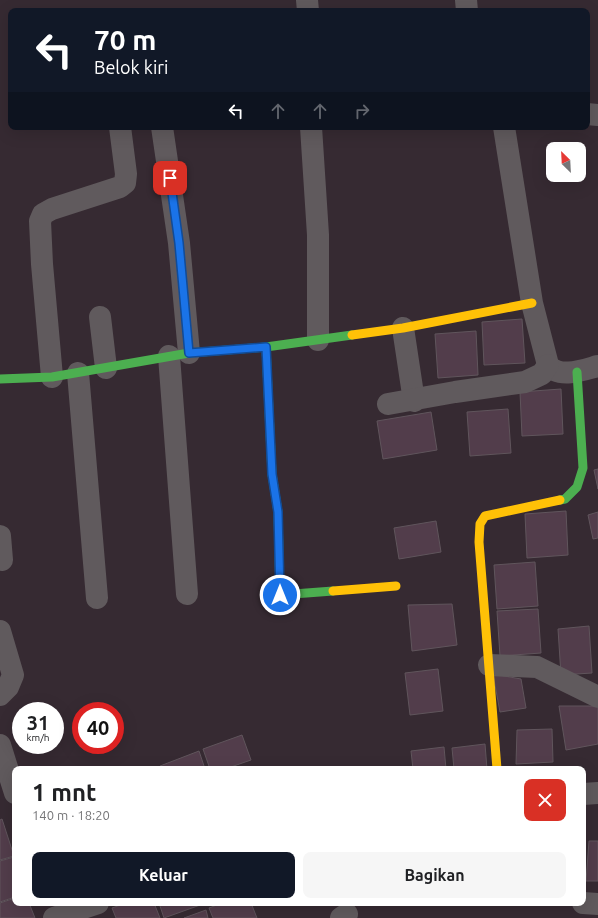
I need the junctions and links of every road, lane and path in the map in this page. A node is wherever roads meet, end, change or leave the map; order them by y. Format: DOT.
graph roads {
  1 [pos="120,130"];
  2 [pos="162,130"];
  3 [pos="311,130"];
  4 [pos="504,130"];
  5 [pos="532,303"];
  6 [pos="100,317"];
  7 [pos="403,328"];
  8 [pos="318,340"];
  9 [pos="266,347"];
  10 [pos="179,355"];
  11 [pos="548,365"];
  12 [pos="598,366"];
  13 [pos="106,368"];
  14 [pos="577,372"];
  15 [pos="78,373"];
  16 [pos="52,377"];
  17 [pos="0,379"];
  18 [pos="414,401"];
  19 [pos="388,404"];
  20 [pos="0,536"];
  21 [pos="2,560"];
  22 [pos="396,586"];
  23 [pos="187,594"];
  24 [pos="97,598"];
  25 [pos="0,631"];
  26 [pos="489,665"];
  27 [pos="0,695"];
  28 [pos="598,697"];
  29 [pos="0,745"];
  30 [pos="497,766"];
  31 [pos="12,783"];
  32 [pos="598,793"];
  33 [pos="586,794"];
  34 [pos="586,903"];
  35 [pos="598,904"];
  36 [pos="50,906"];
  37 [pos="89,906"];
  38 [pos="54,918"];
  1 -- 16 [label="street"];
  2 -- 10 [label="street"];
  3 -- 8 [label="street"];
  4 -- 5 [label="street"];
  5 -- 7 [label="street"];
  5 -- 11 [label="street"];
  6 -- 13 [label="street"];
  7 -- 8 [label="street"];
  7 -- 18 [label="street"];
  8 -- 9 [label="street"];
  9 -- 10 [label="street"];
  9 -- 22 [label="street"];
  10 -- 13 [label="street"];
  10 -- 23 [label="street"];
  11 -- 14 [label="street"];
  11 -- 18 [label="street"];
  12 -- 14 [label="street"];
  13 -- 15 [label="street"];
  14 -- 26 [label="street"];
  15 -- 16 [label="street"];
  15 -- 24 [label="street"];
  16 -- 17 [label="street"];
  18 -- 19 [label="street"];
  20 -- 21 [label="street"];
  25 -- 27 [label="street"];
  26 -- 28 [label="street"];
  26 -- 30 [label="street"];
  29 -- 31 [label="street"];
  32 -- 33 [label="street"];
  34 -- 35 [label="street"];
  36 -- 38 [label="street"];
  37 -- 38 [label="street"];
}
